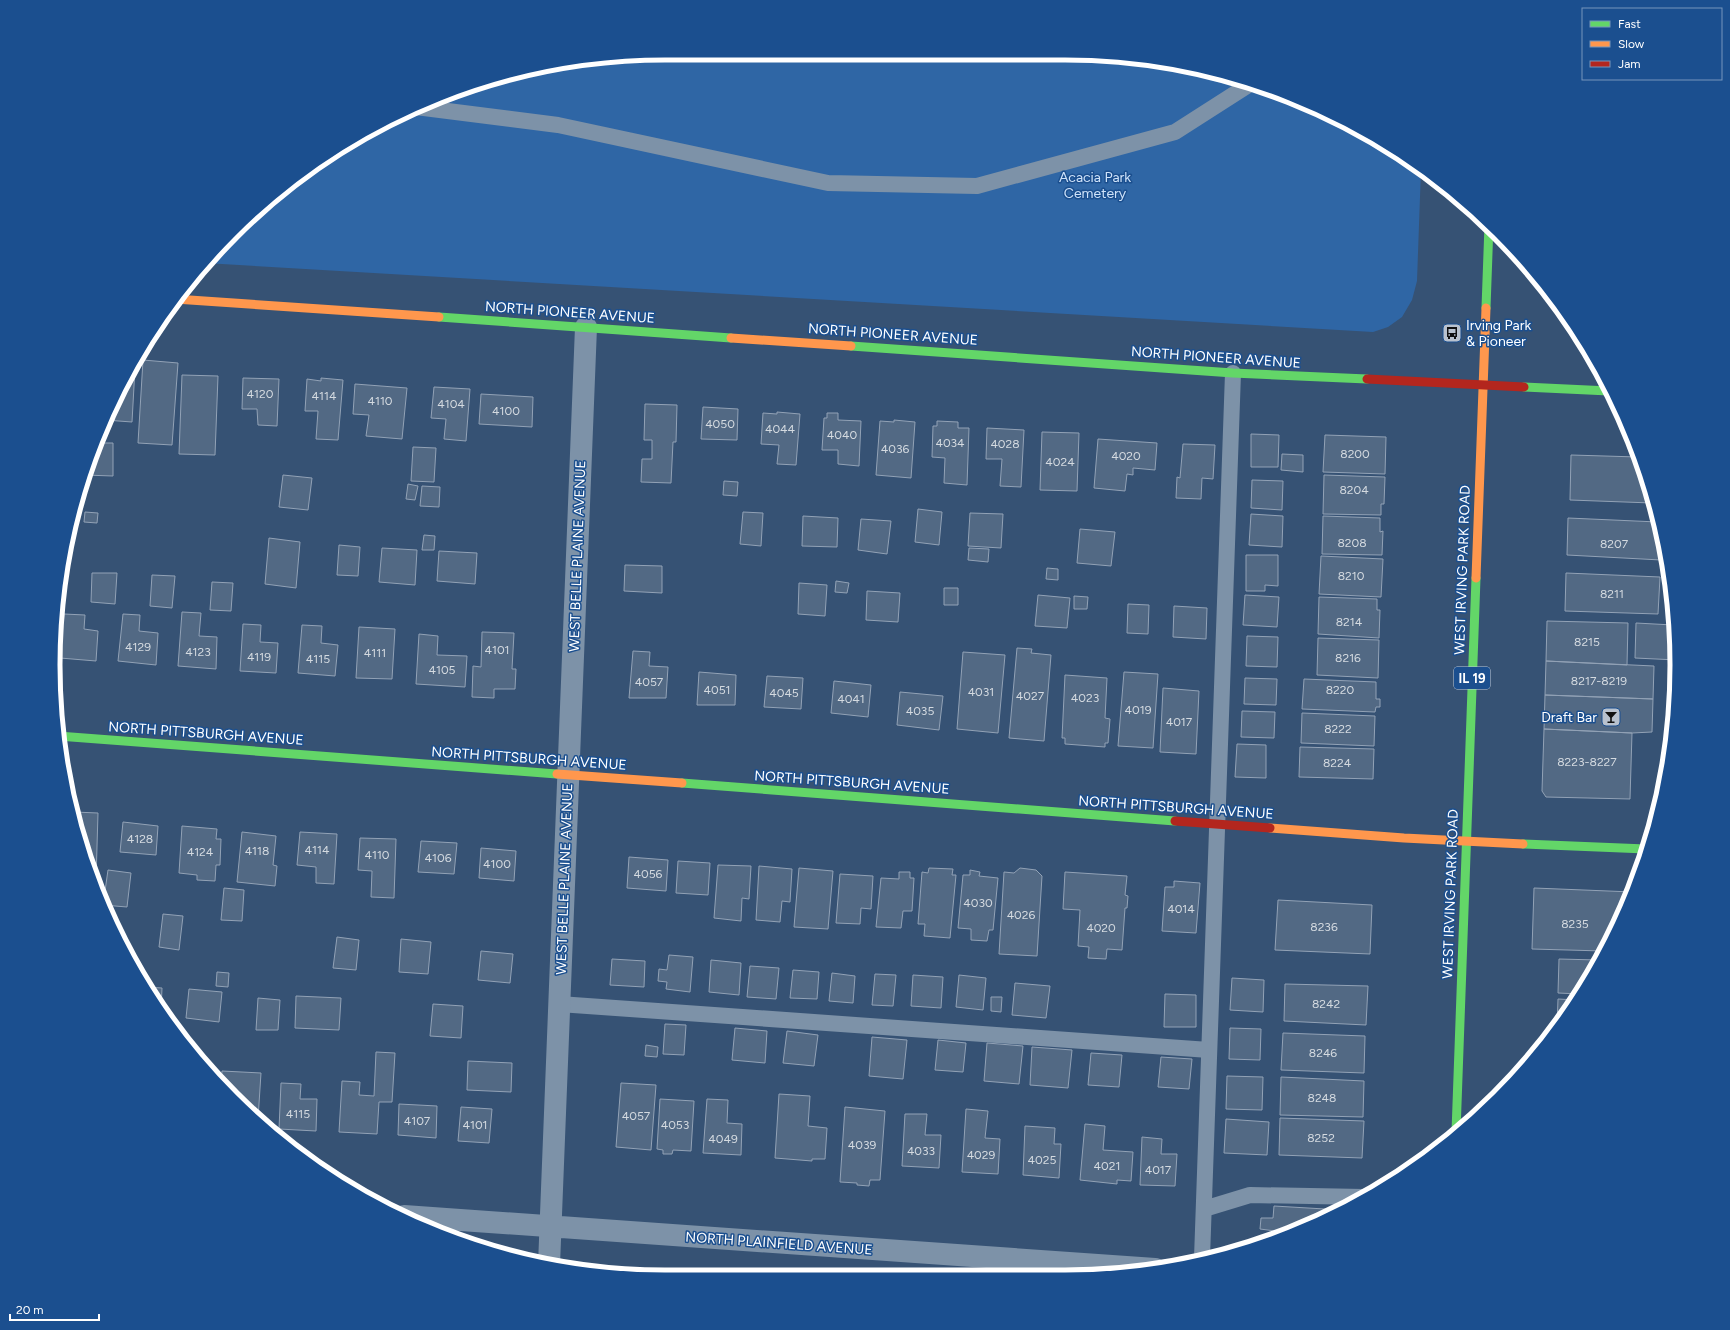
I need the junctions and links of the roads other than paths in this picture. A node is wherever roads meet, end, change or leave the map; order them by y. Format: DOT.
graph roads {
  1 [pos="1244,88"];
  2 [pos="427,108"];
  3 [pos="1489,233"];
  4 [pos="183,300"];
  5 [pos="586,326"];
  6 [pos="1233,373"];
  7 [pos="1483,386"];
  8 [pos="1605,391"];
  9 [pos="64,736"];
  10 [pos="568,775"];
  11 [pos="1216,824"];
  12 [pos="1466,842"];
  13 [pos="1641,849"];
  14 [pos="559,1004"];
  15 [pos="1209,1050"];
  16 [pos="1456,1126"];
  17 [pos="1352,1198"];
  18 [pos="1204,1209"];
  19 [pos="417,1217"];
  20 [pos="550,1226"];
  21 [pos="1202,1254"];
  22 [pos="549,1258"];
  23 [pos="1125,1267"];
  1 -- 2 [label="lane"];
  3 -- 7 [label="street, WEST IRVING PARK ROAD / IL 19"];
  4 -- 5 [label="street, NORTH PIONEER AVENUE"];
  5 -- 6 [label="street, NORTH PIONEER AVENUE"];
  5 -- 10 [label="street, WEST BELLE PLAINE AVENUE"];
  6 -- 7 [label="street, NORTH PIONEER AVENUE"];
  6 -- 11 [label="lane"];
  7 -- 8 [label="street, NORTH PIONEER AVENUE"];
  7 -- 12 [label="street, WEST IRVING PARK ROAD / IL 19"];
  9 -- 10 [label="street, NORTH PITTSBURGH AVENUE"];
  10 -- 11 [label="street, NORTH PITTSBURGH AVENUE"];
  10 -- 14 [label="street, WEST BELLE PLAINE AVENUE"];
  11 -- 12 [label="street, NORTH PITTSBURGH AVENUE"];
  11 -- 15 [label="lane"];
  12 -- 13 [label="street, NORTH PITTSBURGH AVENUE"];
  12 -- 16 [label="street, WEST IRVING PARK ROAD / IL 19"];
  14 -- 15 [label="lane"];
  14 -- 20 [label="street, WEST BELLE PLAINE AVENUE"];
  15 -- 18 [label="lane"];
  17 -- 18 [label="lane"];
  18 -- 21 [label="lane"];
  19 -- 20 [label="street, NORTH PLAINFIELD AVENUE"];
  20 -- 22 [label="street, WEST BELLE PLAINE AVENUE"];
  20 -- 23 [label="street, NORTH PLAINFIELD AVENUE"];
}
